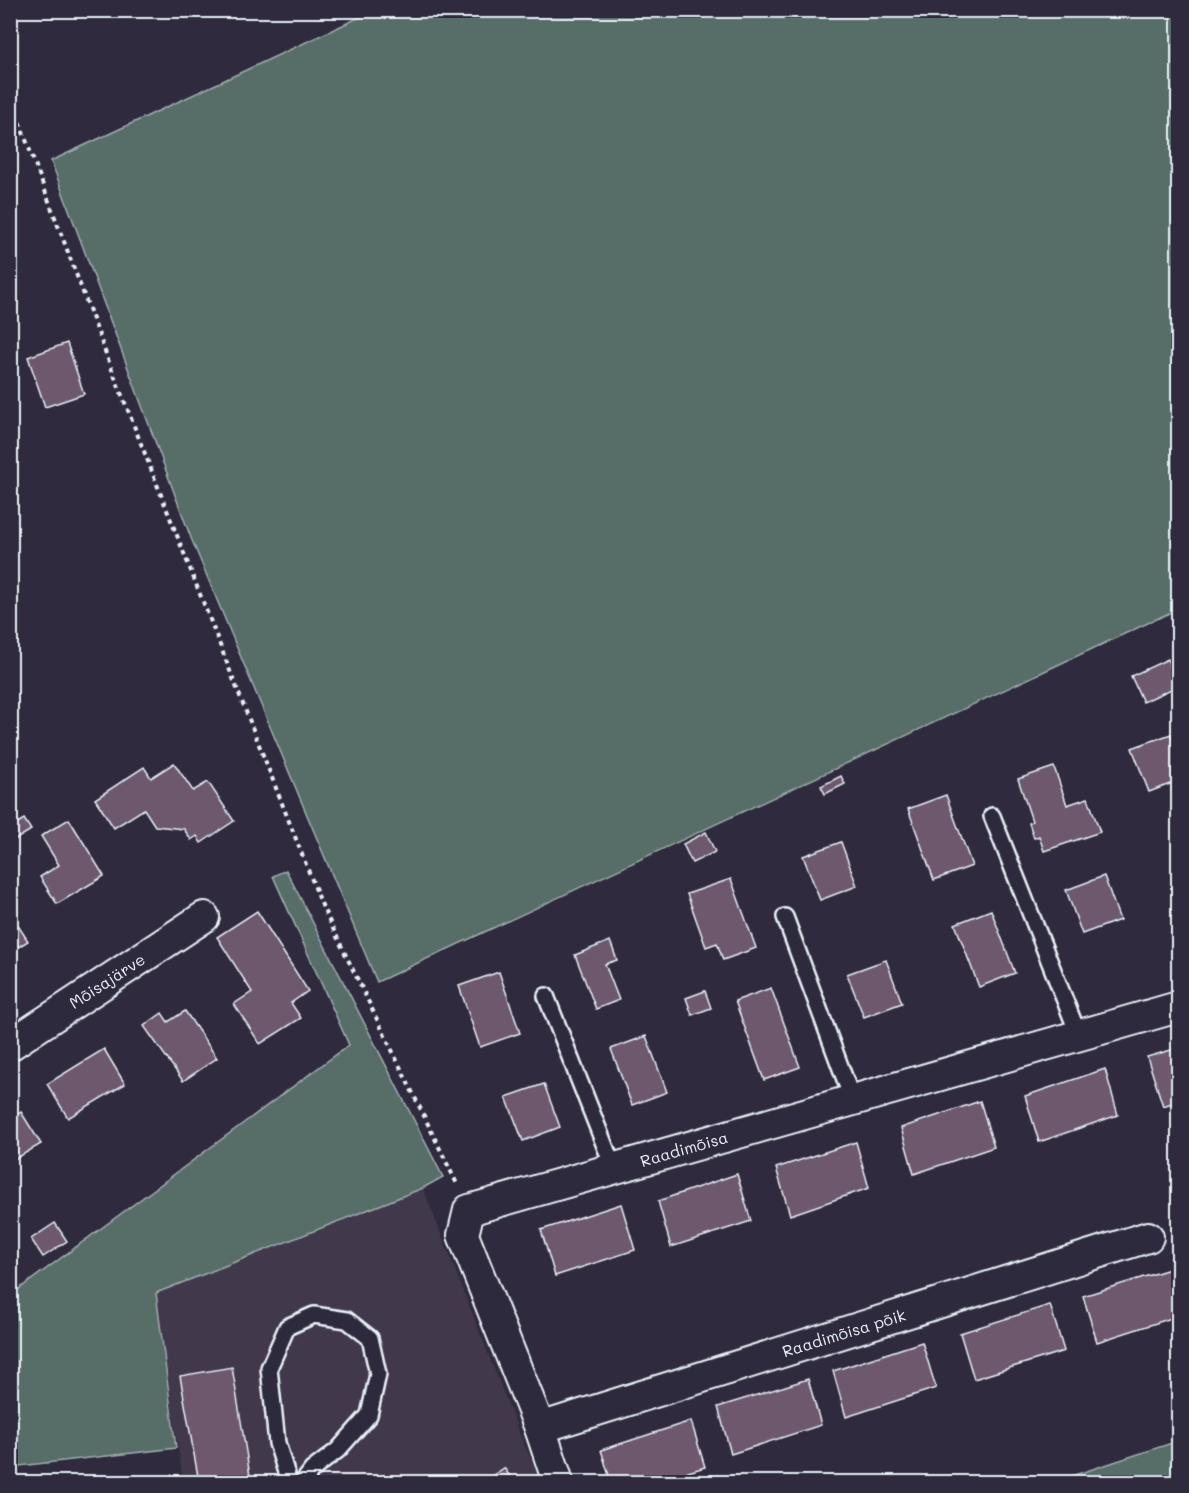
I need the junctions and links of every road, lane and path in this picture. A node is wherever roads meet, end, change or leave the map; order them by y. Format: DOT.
graph roads {
  1 [pos="10,97"];
  2 [pos="992,816"];
  3 [pos="204,917"];
  4 [pos="785,917"];
  5 [pos="546,996"];
  6 [pos="1179,1007"];
  7 [pos="1079,1036"];
  8 [pos="10,1045"];
  9 [pos="853,1101"];
  10 [pos="614,1169"];
  11 [pos="470,1210"];
  12 [pos="1148,1237"];
  13 [pos="540,1428"];
  14 [pos="289,1482"];
  15 [pos="303,1482"];
  16 [pos="558,1482"];
  1 -- 11 [label="path"];
  2 -- 7 [label="lane"];
  3 -- 8 [label="street, Mõisajärve"];
  4 -- 9 [label="lane"];
  5 -- 10 [label="lane"];
  6 -- 7 [label="street, Raadimõisa"];
  7 -- 9 [label="street, Raadimõisa"];
  9 -- 10 [label="street, Raadimõisa"];
  10 -- 11 [label="street, Raadimõisa"];
  11 -- 13 [label="street"];
  12 -- 13 [label="street, Raadimõisa põik"];
  13 -- 16 [label="street"];
  14 -- 15 [label="lane"];
}
